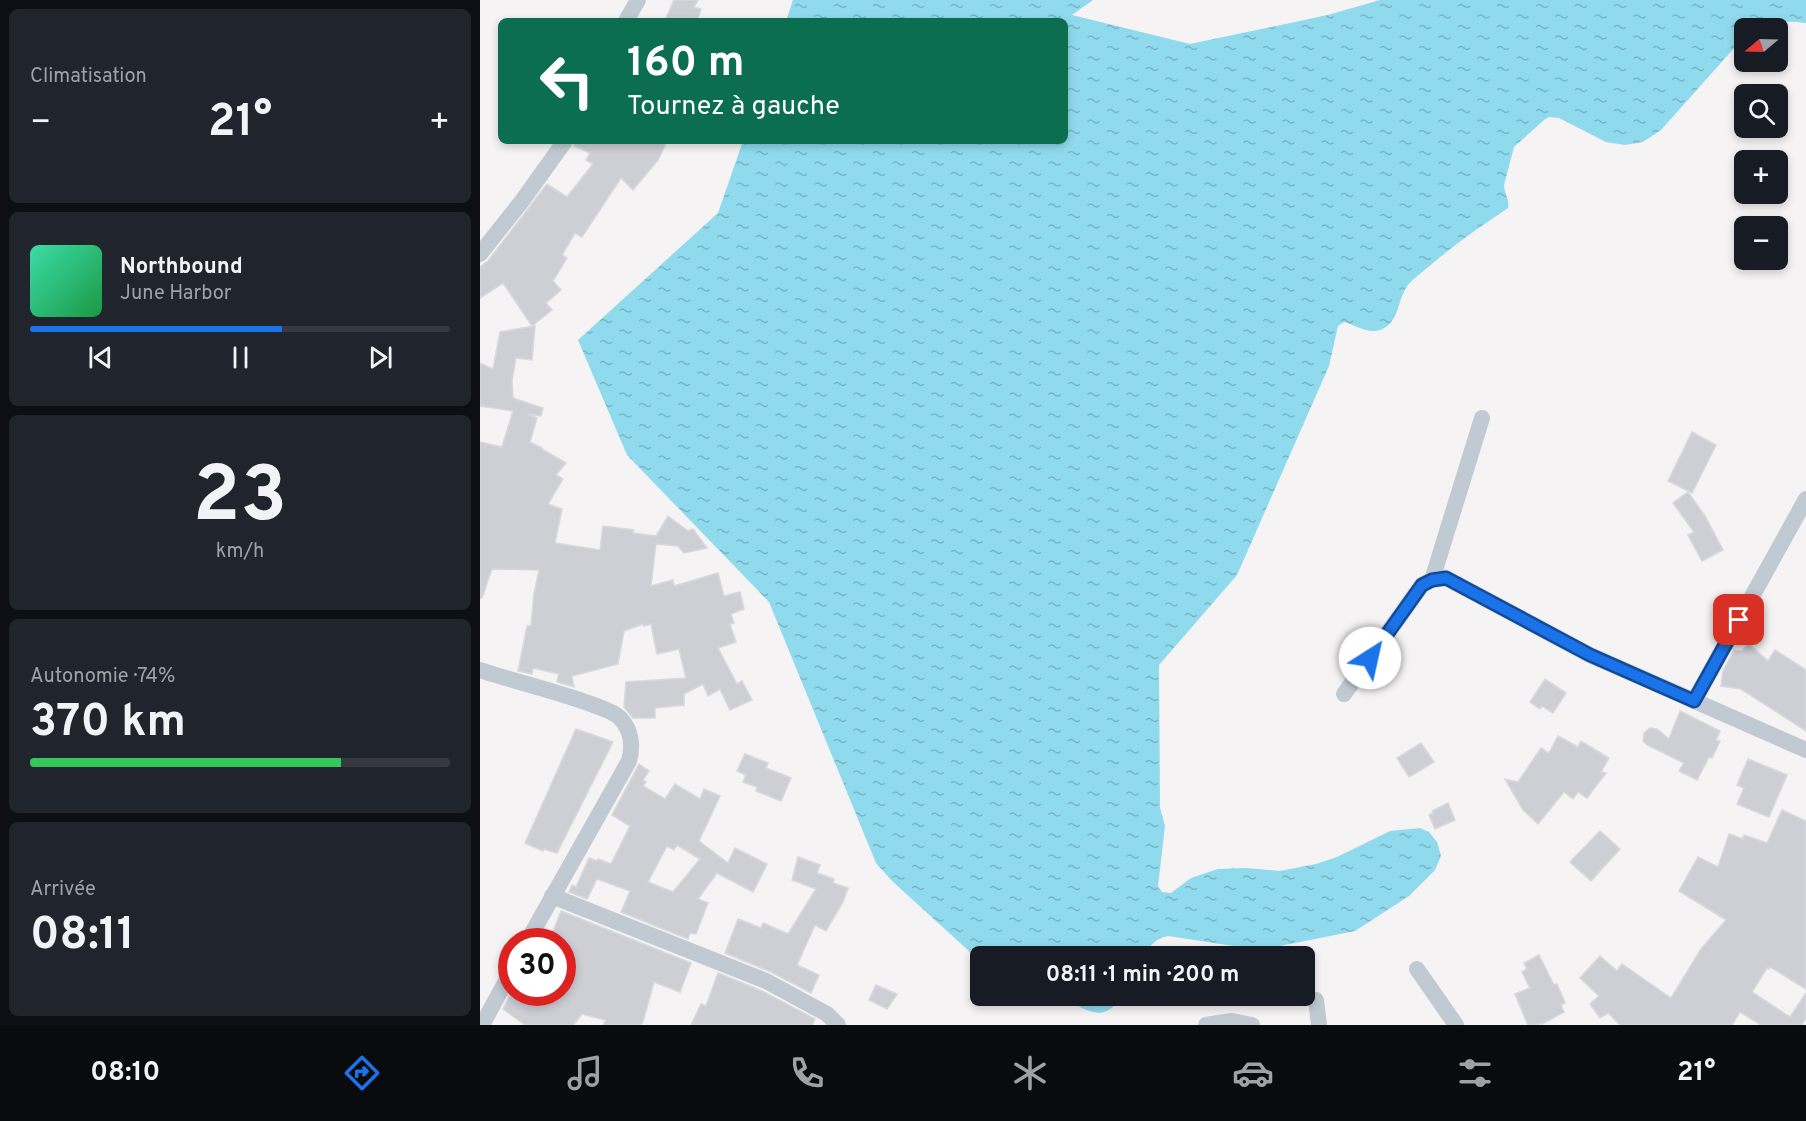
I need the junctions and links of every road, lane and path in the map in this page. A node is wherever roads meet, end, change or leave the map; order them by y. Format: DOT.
graph roads {
  1 [pos="638,0"];
  2 [pos="628,18"];
  3 [pos="563,144"];
  4 [pos="480,254"];
  5 [pos="1482,417"];
  6 [pos="1806,498"];
  7 [pos="1432,580"];
  8 [pos="480,670"];
  9 [pos="1344,694"];
  10 [pos="1694,701"];
  11 [pos="1806,750"];
  12 [pos="552,896"];
  13 [pos="534,928"];
  14 [pos="1416,969"];
  15 [pos="498,996"];
  16 [pos="1316,1000"];
  17 [pos="482,1025"];
  18 [pos="838,1025"];
  19 [pos="1206,1025"];
  20 [pos="1252,1025"];
  21 [pos="1319,1025"];
  22 [pos="1456,1025"];
  1 -- 2 [label="street"];
  3 -- 4 [label="street"];
  5 -- 7 [label="street"];
  6 -- 10 [label="street"];
  7 -- 9 [label="street"];
  7 -- 10 [label="street"];
  8 -- 12 [label="street"];
  10 -- 11 [label="street"];
  12 -- 13 [label="street"];
  12 -- 18 [label="street"];
  14 -- 22 [label="street"];
  15 -- 17 [label="street"];
  16 -- 21 [label="street"];
  19 -- 20 [label="street"];
}
